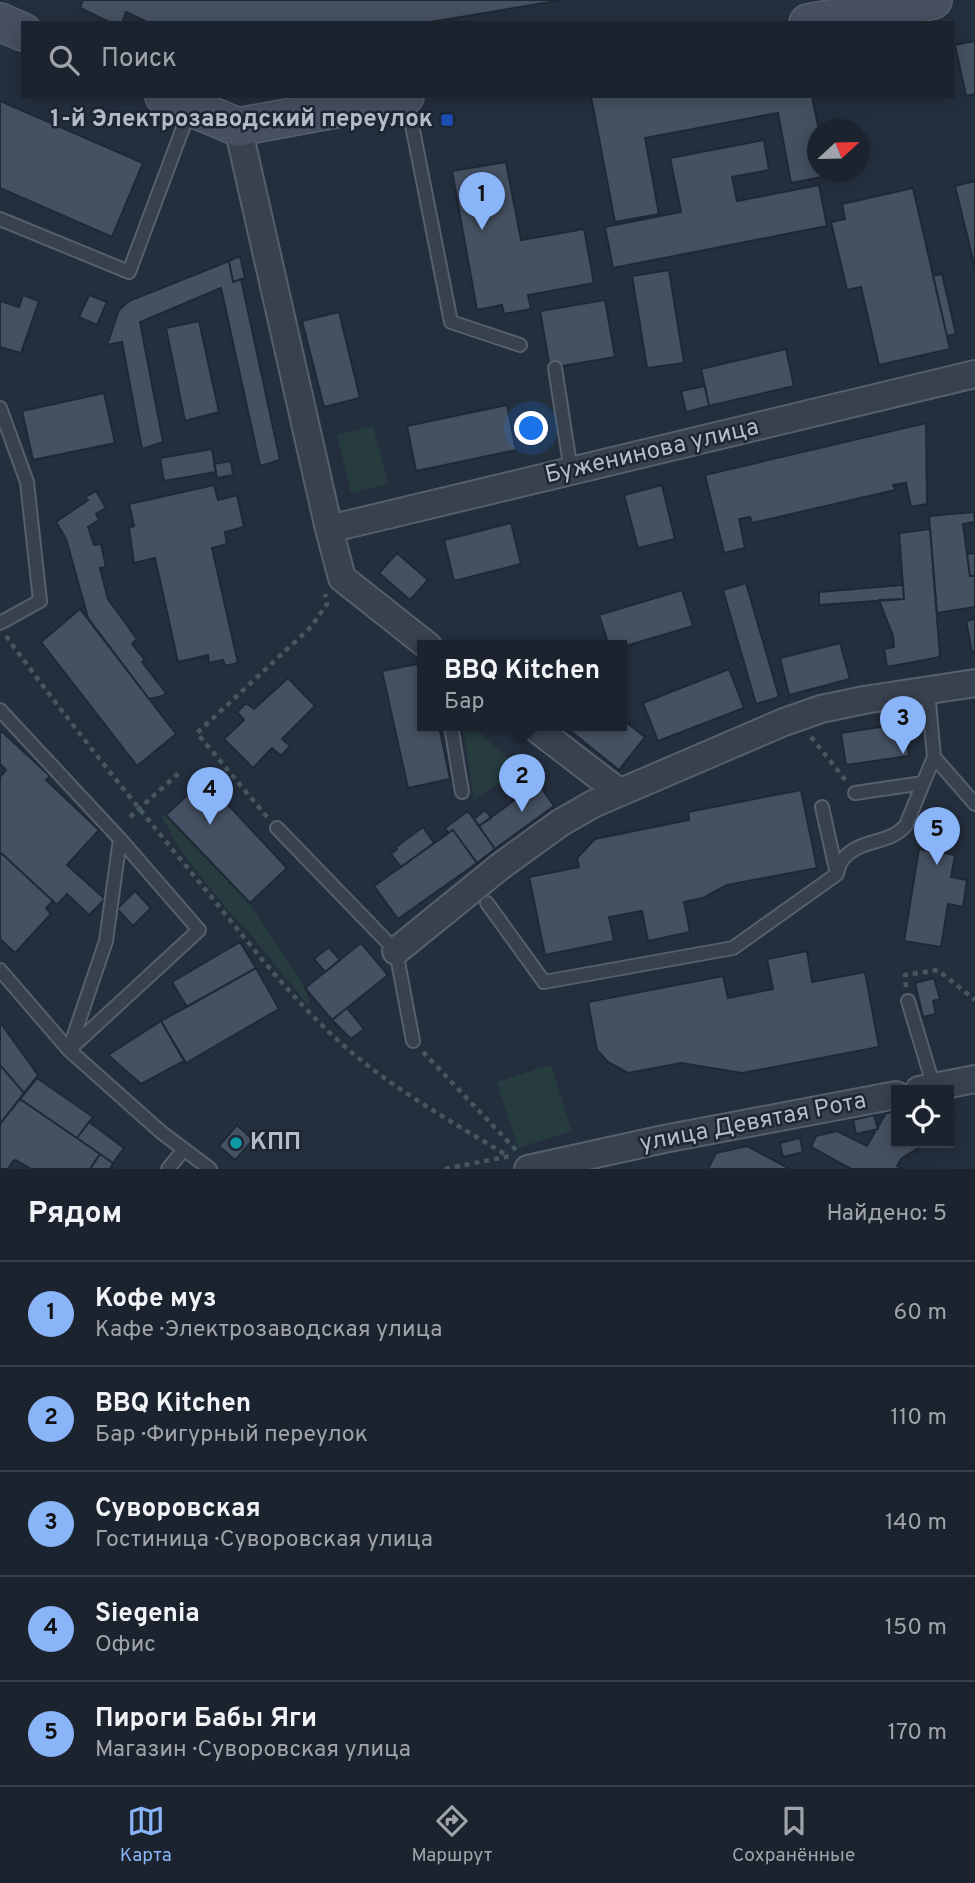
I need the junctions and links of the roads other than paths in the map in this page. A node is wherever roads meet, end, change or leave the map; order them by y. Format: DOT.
graph roads {
  1 [pos="933,0"];
  2 [pos="819,21"];
  3 [pos="0,22"];
  4 [pos="21,31"];
  5 [pos="394,98"];
  6 [pos="405,98"];
  7 [pos="177,102"];
  8 [pos="238,127"];
  9 [pos="0,219"];
  10 [pos="520,345"];
  11 [pos="555,368"];
  12 [pos="975,374"];
  13 [pos="0,408"];
  14 [pos="571,471"];
  15 [pos="329,529"];
  16 [pos="0,625"];
  17 [pos="420,640"];
  18 [pos="975,683"];
  19 [pos="928,691"];
  20 [pos="0,710"];
  21 [pos="452,731"];
  22 [pos="540,731"];
  23 [pos="934,757"];
  24 [pos="923,783"];
  25 [pos="462,792"];
  26 [pos="619,792"];
  27 [pos="855,793"];
  28 [pos="975,804"];
  29 [pos="822,807"];
  30 [pos="277,828"];
  31 [pos="120,839"];
  32 [pos="836,874"];
  33 [pos="487,903"];
  34 [pos="396,951"];
  35 [pos="0,970"];
  36 [pos="908,1001"];
  37 [pos="413,1041"];
  38 [pos="69,1050"];
  39 [pos="975,1079"];
  40 [pos="925,1085"];
  41 [pos="946,1085"];
  42 [pos="891,1095"];
  43 [pos="184,1149"];
  44 [pos="168,1169"];
  45 [pos="210,1169"];
  46 [pos="528,1169"];
  1 -- 2 [label="street"];
  3 -- 4 [label="street"];
  5 -- 8 [label="street"];
  6 -- 10 [label="lane"];
  7 -- 8 [label="street"];
  7 -- 9 [label="lane"];
  8 -- 15 [label="street"];
  11 -- 14 [label="lane"];
  12 -- 14 [label="street, Буженинова улица"];
  13 -- 16 [label="lane"];
  14 -- 15 [label="street, Буженинова улица"];
  15 -- 17 [label="street"];
  18 -- 19 [label="street"];
  19 -- 23 [label="lane"];
  19 -- 26 [label="street"];
  20 -- 31 [label="lane"];
  21 -- 25 [label="lane"];
  22 -- 26 [label="street"];
  23 -- 24 [label="lane"];
  23 -- 28 [label="lane"];
  24 -- 27 [label="lane"];
  24 -- 32 [label="lane"];
  26 -- 34 [label="street"];
  29 -- 32 [label="lane"];
  30 -- 34 [label="lane"];
  31 -- 38 [label="lane"];
  31 -- 38 [label="lane"];
  32 -- 33 [label="lane"];
  34 -- 37 [label="lane"];
  35 -- 38 [label="lane"];
  36 -- 40 [label="lane"];
  38 -- 43 [label="lane"];
  39 -- 41 [label="street"];
  42 -- 46 [label="street, улица Девятая Рота"];
  43 -- 44 [label="lane"];
  43 -- 45 [label="lane"];
}
